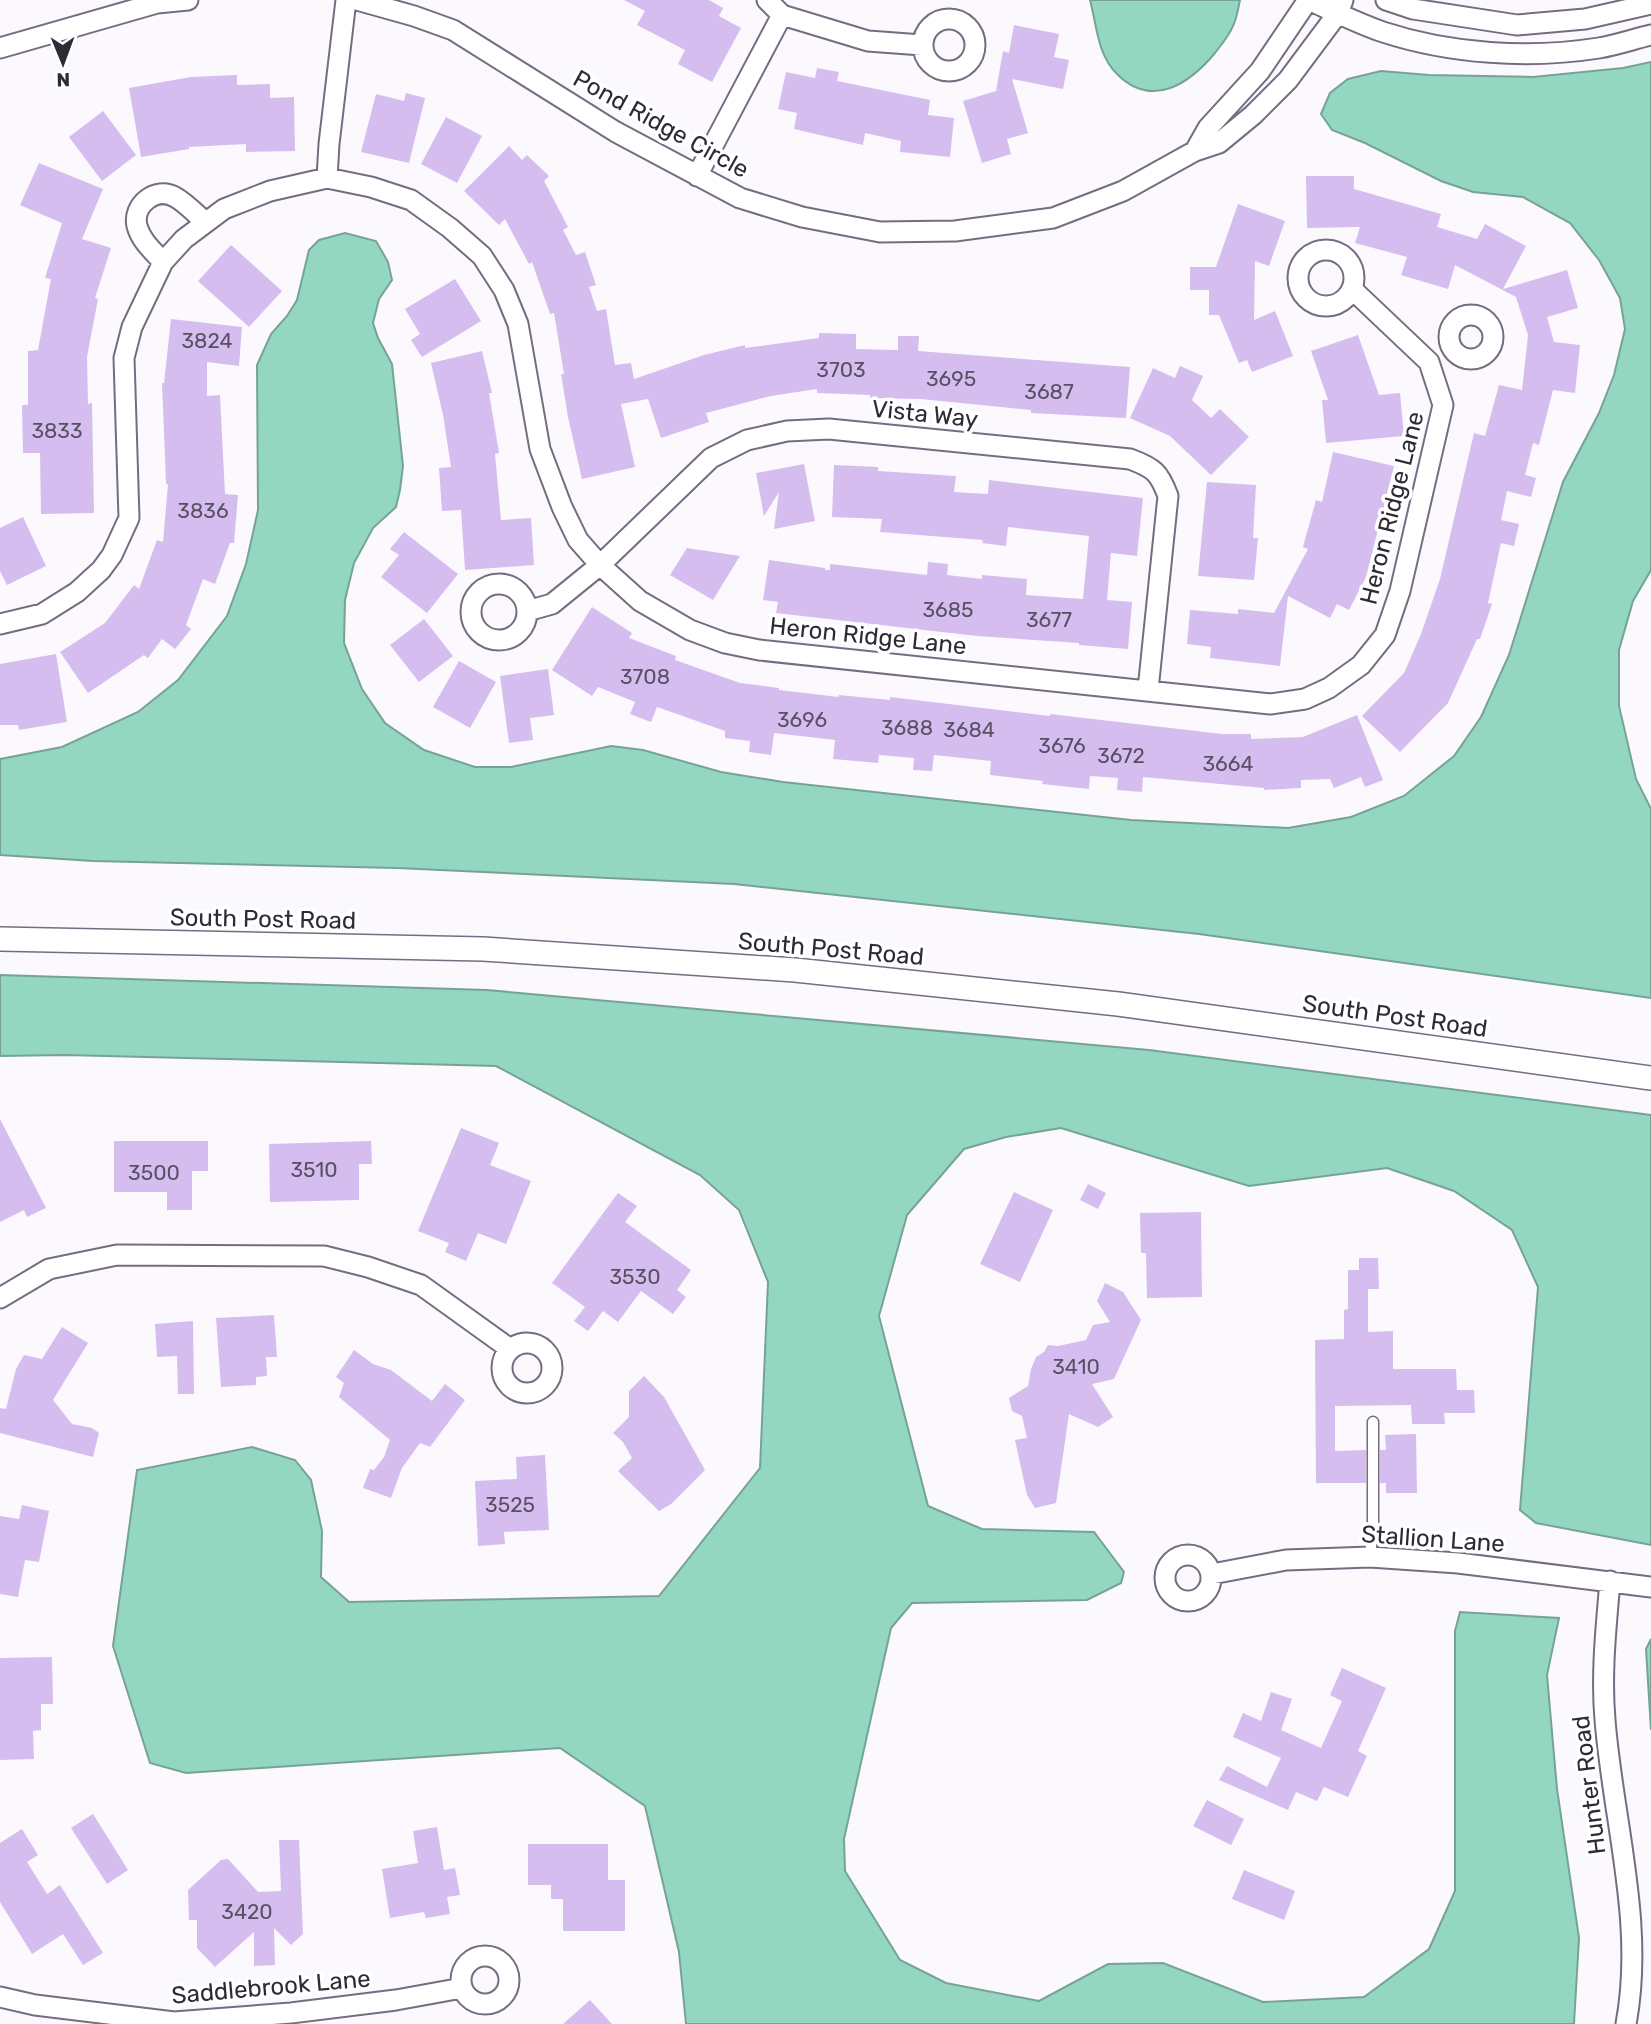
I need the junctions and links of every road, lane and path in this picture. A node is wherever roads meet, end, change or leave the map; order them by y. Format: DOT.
graph roads {
  1 [pos="188,0"];
  2 [pos="346,0"];
  3 [pos="356,0"];
  4 [pos="767,0"];
  5 [pos="1308,0"];
  6 [pos="1386,0"];
  7 [pos="1651,4"];
  8 [pos="1340,7"];
  9 [pos="782,15"];
  10 [pos="1651,35"];
  11 [pos="922,45"];
  12 [pos="0,48"];
  13 [pos="1195,151"];
  14 [pos="696,176"];
  15 [pos="327,178"];
  16 [pos="205,222"];
  17 [pos="163,262"];
  18 [pos="1353,290"];
  19 [pos="1453,349"];
  20 [pos="1429,362"];
  21 [pos="600,565"];
  22 [pos="527,611"];
  23 [pos="0,624"];
  24 [pos="1148,690"];
  25 [pos="0,940"];
  26 [pos="1651,1078"];
  27 [pos="0,1298"];
  28 [pos="510,1349"];
  29 [pos="1373,1422"];
  30 [pos="1370,1557"];
  31 [pos="1212,1574"];
  32 [pos="1610,1581"];
  33 [pos="1651,1587"];
  34 [pos="462,1988"];
  35 [pos="0,1997"];
  36 [pos="1626,2024"];
  1 -- 12 [label="street"];
  2 -- 15 [label="street"];
  3 -- 14 [label="street, Pond Ridge Circle"];
  4 -- 9 [label="street"];
  5 -- 8 [label="street"];
  5 -- 13 [label="street, Pond Ridge Circle"];
  6 -- 7 [label="street"];
  8 -- 10 [label="street"];
  8 -- 13 [label="street, Pond Ridge Circle"];
  9 -- 11 [label="street"];
  9 -- 14 [label="street"];
  13 -- 14 [label="street, Pond Ridge Circle"];
  15 -- 16 [label="street, Heron Ridge Lane"];
  15 -- 21 [label="street, Heron Ridge Lane"];
  16 -- 17 [label="street, Heron Ridge Lane"];
  16 -- 17 [label="street"];
  17 -- 23 [label="street, Heron Ridge Lane"];
  18 -- 20 [label="street, Heron Ridge Lane"];
  19 -- 20 [label="street"];
  20 -- 24 [label="street, Heron Ridge Lane"];
  21 -- 22 [label="street, Vista Way"];
  21 -- 24 [label="street, Heron Ridge Lane"];
  21 -- 24 [label="street, Vista Way"];
  25 -- 26 [label="street, South Post Road"];
  27 -- 28 [label="street"];
  29 -- 30 [label="lane"];
  30 -- 31 [label="street, Stallion Lane"];
  30 -- 32 [label="street, Stallion Lane"];
  32 -- 33 [label="street, Stallion Lane"];
  32 -- 36 [label="street, Hunter Road"];
  34 -- 35 [label="street, Saddlebrook Lane"];
}
